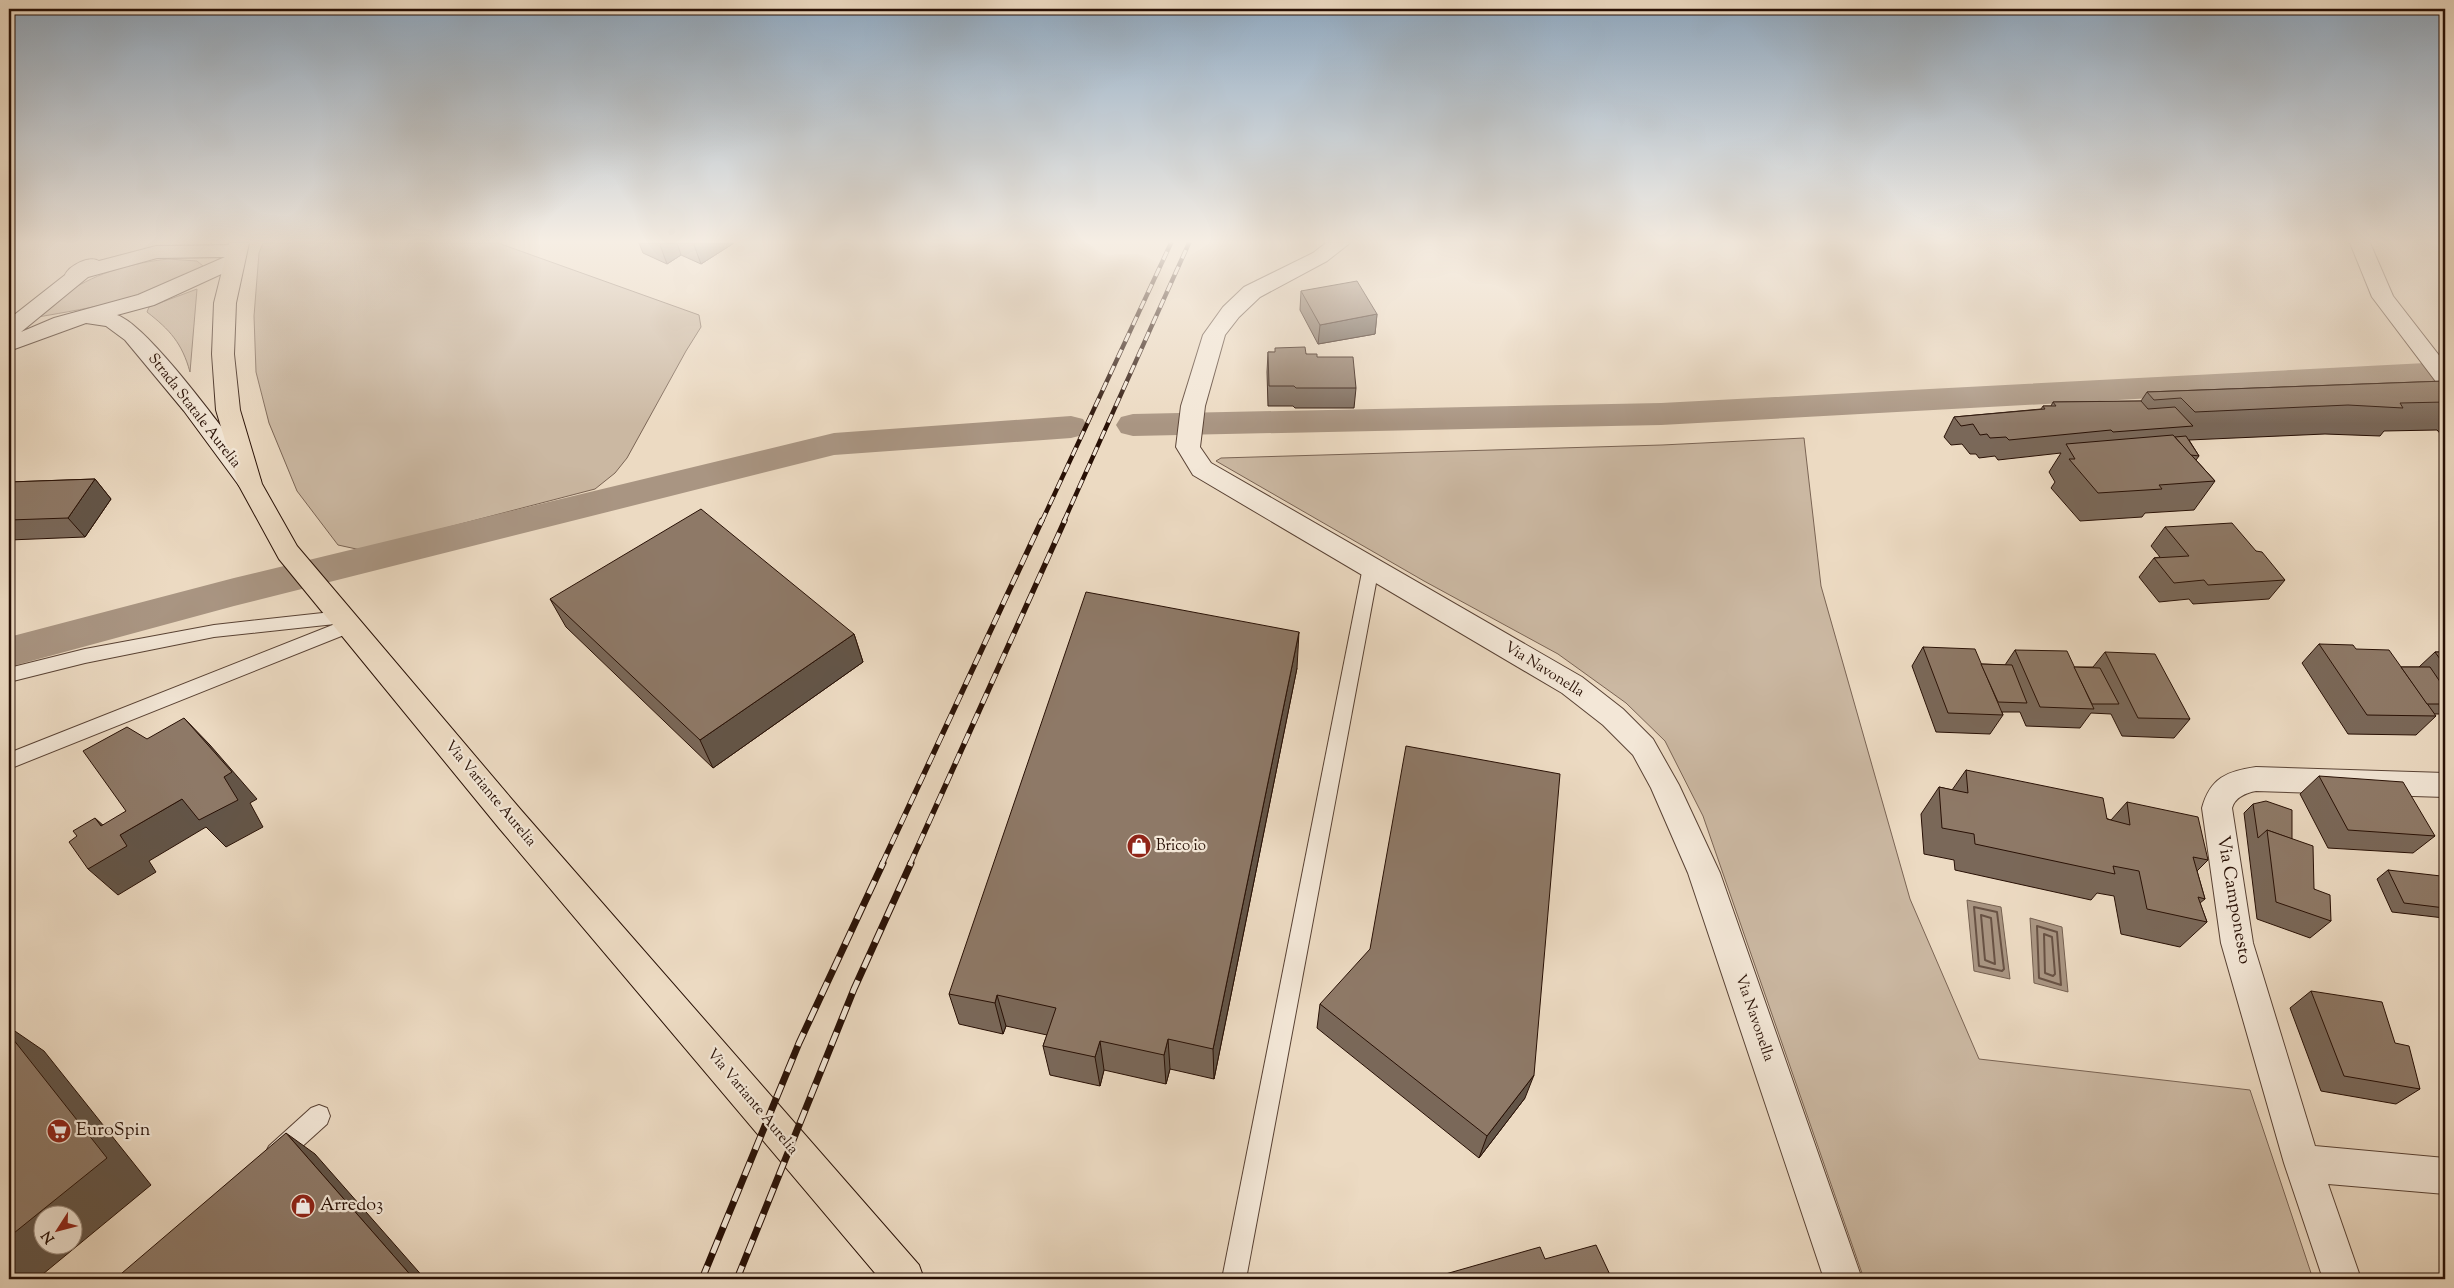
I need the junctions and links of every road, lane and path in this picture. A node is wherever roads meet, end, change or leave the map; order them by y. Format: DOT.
graph roads {
  1 [pos="41,303"];
  2 [pos="135,303"];
  3 [pos="224,303"];
  4 [pos="1240,303"];
  5 [pos="2388,303"];
  6 [pos="86,317"];
  7 [pos="9,330"];
  8 [pos="9,344"];
  9 [pos="2439,370"];
  10 [pos="250,482"];
  11 [pos="1371,567"];
  12 [pos="338,613"];
  13 [pos="9,676"];
  14 [pos="9,761"];
  15 [pos="2445,784"];
  16 [pos="319,1116"];
  17 [pos="2302,1163"];
  18 [pos="261,1168"];
  19 [pos="2445,1176"];
  20 [pos="905,1279"];
  21 [pos="1234,1279"];
  22 [pos="1843,1279"];
  23 [pos="2342,1279"];
  1 -- 7 [label="street"];
  2 -- 6 [label="street, Strada Statale Aurelia"];
  3 -- 10 [label="main road, Via Variante Aurelia"];
  4 -- 11 [label="street, Via Navonella"];
  5 -- 9 [label="street"];
  6 -- 8 [label="street, Strada Statale Aurelia"];
  6 -- 10 [label="street, Strada Statale Aurelia"];
  10 -- 12 [label="main road, Via Variante Aurelia"];
  11 -- 21 [label="lane"];
  11 -- 22 [label="street, Via Navonella"];
  12 -- 13 [label="lane"];
  12 -- 14 [label="lane"];
  12 -- 20 [label="main road, Via Variante Aurelia"];
  15 -- 17 [label="street, Via Camponesto"];
  16 -- 18 [label="lane"];
  17 -- 19 [label="street"];
  17 -- 23 [label="street, Via Camponesto"];
}
